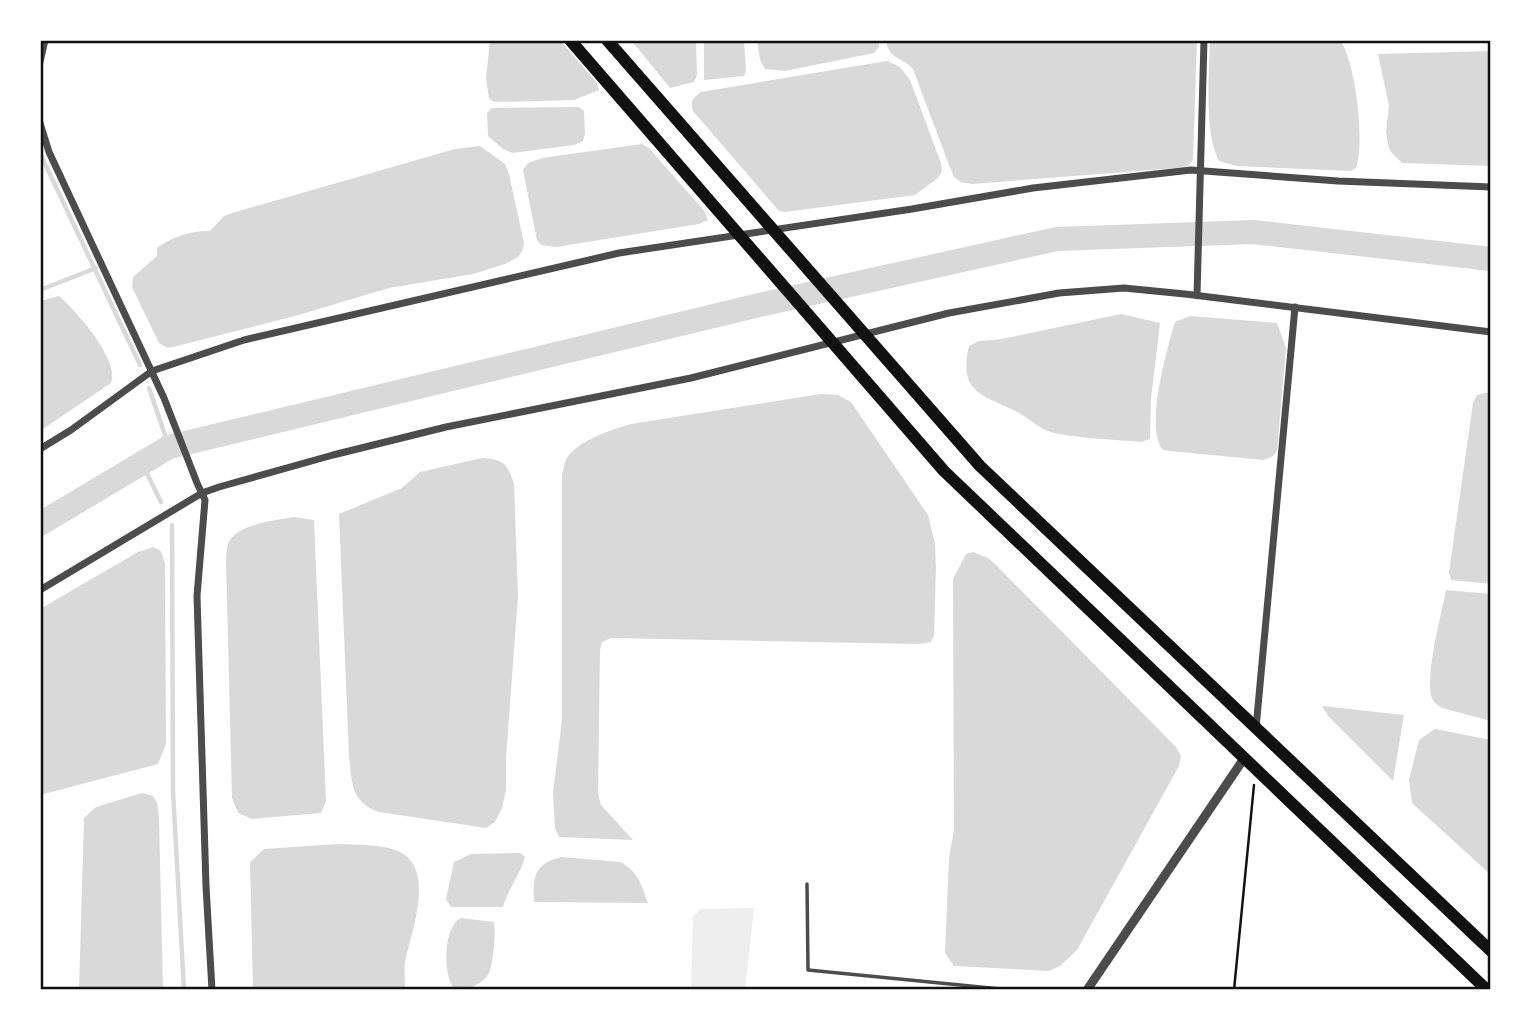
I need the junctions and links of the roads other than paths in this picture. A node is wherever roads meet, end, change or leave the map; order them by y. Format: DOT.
graph roads {
  1 [pos="45,40"];
  2 [pos="570,40"];
  3 [pos="607,40"];
  4 [pos="1204,40"];
  5 [pos="40,62"];
  6 [pos="40,123"];
  7 [pos="1200,171"];
  8 [pos="1491,187"];
  9 [pos="1196,295"];
  10 [pos="1295,307"];
  11 [pos="1491,332"];
  12 [pos="152,371"];
  13 [pos="40,449"];
  14 [pos="202,493"];
  15 [pos="40,590"];
  16 [pos="1256,728"];
  17 [pos="1245,757"];
  18 [pos="807,884"];
  19 [pos="1491,951"];
  20 [pos="212,990"];
  21 [pos="1011,990"];
  22 [pos="1087,990"];
  23 [pos="1487,990"];
  1 -- 5 [label="street"];
  2 -- 17 [label="main road"];
  3 -- 16 [label="main road"];
  4 -- 7 [label="street"];
  6 -- 12 [label="street"];
  7 -- 8 [label="street"];
  7 -- 9 [label="street"];
  7 -- 12 [label="street"];
  9 -- 10 [label="street"];
  9 -- 14 [label="street"];
  10 -- 11 [label="street"];
  10 -- 16 [label="street"];
  12 -- 13 [label="street"];
  12 -- 14 [label="street"];
  14 -- 15 [label="street"];
  14 -- 20 [label="street"];
  16 -- 19 [label="main road"];
  17 -- 22 [label="street"];
  17 -- 23 [label="main road"];
  18 -- 21 [label="lane"];
}
